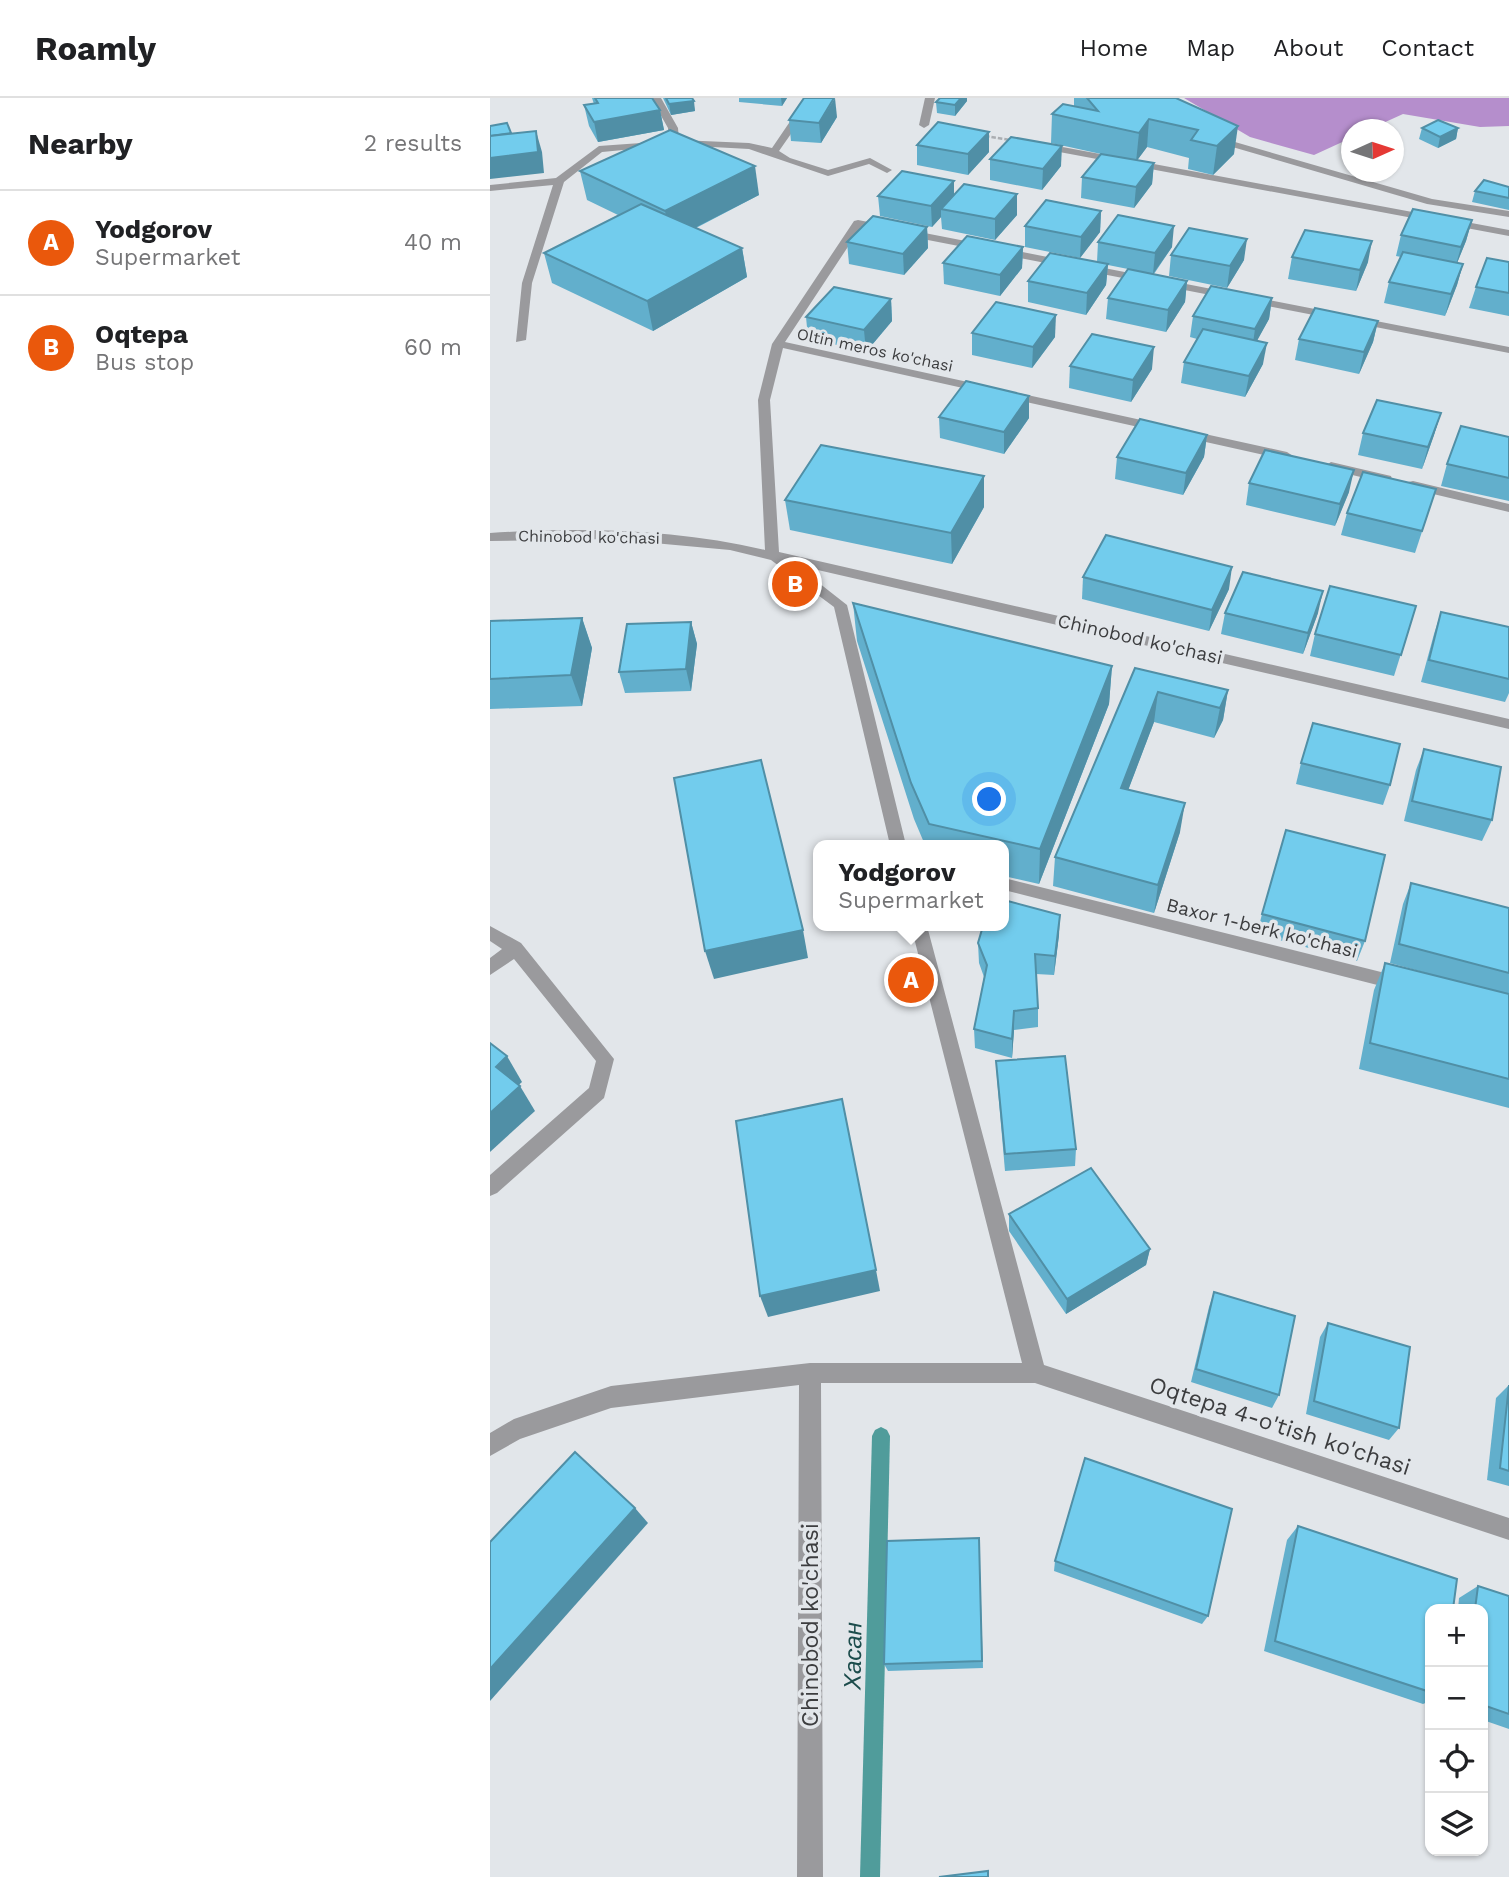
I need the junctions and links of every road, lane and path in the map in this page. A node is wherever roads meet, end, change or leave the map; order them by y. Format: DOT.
graph roads {
  1 [pos="656,98"];
  2 [pos="811,98"];
  3 [pos="930,98"];
  4 [pos="924,125"];
  5 [pos="1207,132"];
  6 [pos="674,143"];
  7 [pos="1026,143"];
  8 [pos="774,152"];
  9 [pos="887,170"];
  10 [pos="559,180"];
  11 [pos="490,188"];
  12 [pos="1509,215"];
  13 [pos="1509,233"];
  14 [pos="520,340"];
  15 [pos="778,344"];
  16 [pos="1509,350"];
  17 [pos="1303,460"];
  18 [pos="1317,463"];
  19 [pos="1509,508"];
  20 [pos="490,537"];
  21 [pos="772,554"];
  22 [pos="1509,724"];
  23 [pos="897,840"];
  24 [pos="1009,885"];
  25 [pos="920,931"];
  26 [pos="490,933"];
  27 [pos="515,948"];
  28 [pos="490,968"];
  29 [pos="1416,988"];
  30 [pos="490,1187"];
  31 [pos="810,1373"];
  32 [pos="1035,1373"];
  33 [pos="490,1445"];
  34 [pos="1509,1529"];
  35 [pos="810,1877"];
  1 -- 6 [label="street"];
  2 -- 8 [label="street"];
  3 -- 4 [label="street"];
  4 -- 7 [label="path"];
  5 -- 12 [label="street"];
  6 -- 8 [label="street"];
  6 -- 10 [label="street"];
  7 -- 13 [label="street"];
  8 -- 9 [label="street"];
  10 -- 11 [label="street"];
  10 -- 14 [label="street"];
  15 -- 16 [label="street, Oltin meros ko'chasi"];
  15 -- 17 [label="street, Oltin meros ko'chasi"];
  15 -- 21 [label="street"];
  18 -- 19 [label="street"];
  20 -- 21 [label="street, Chinobod ko'chasi"];
  21 -- 22 [label="street, Chinobod ko'chasi"];
  21 -- 23 [label="street, Chinobod ko'chasi"];
  24 -- 29 [label="street, Baxor 1-berk ko'chasi"];
  25 -- 32 [label="street"];
  26 -- 27 [label="street"];
  27 -- 28 [label="street"];
  27 -- 30 [label="street"];
  31 -- 32 [label="street, Oqtepa 4-o'tish ko'chasi"];
  31 -- 33 [label="street, Oqtepa 4-o'tish ko'chasi"];
  31 -- 35 [label="street, Chinobod ko'chasi"];
  32 -- 34 [label="street, Oqtepa 4-o'tish ko'chasi"];
}
